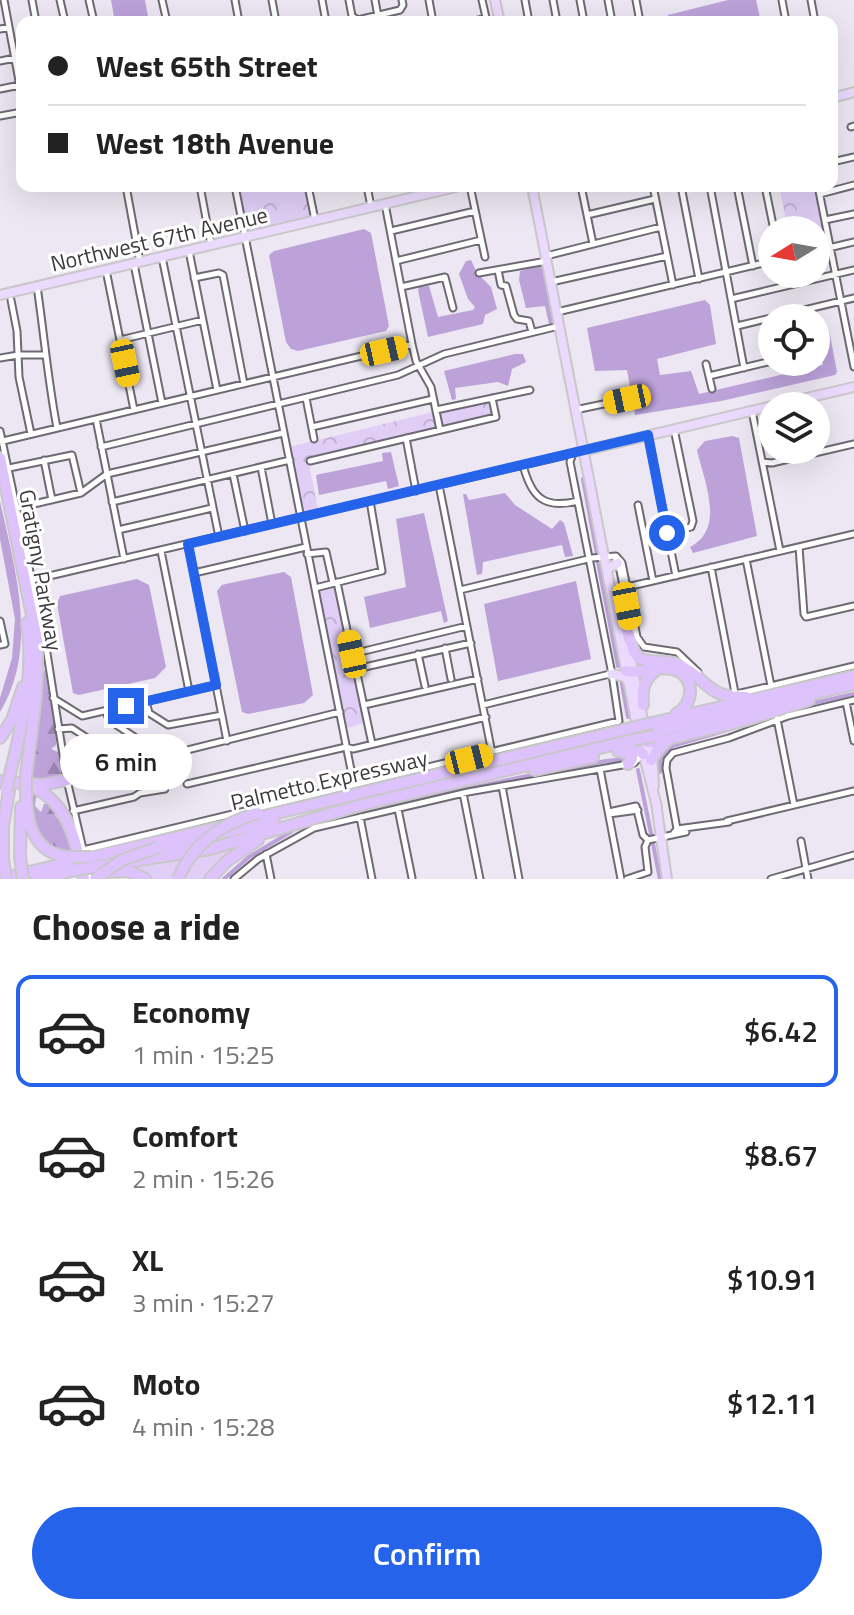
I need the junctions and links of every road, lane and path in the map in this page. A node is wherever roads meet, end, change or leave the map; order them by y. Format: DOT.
graph roads {
  1 [pos="2,0"];
  2 [pos="402,0"];
  3 [pos="386,16"];
  4 [pos="9,27"];
  5 [pos="0,29"];
  6 [pos="15,58"];
  7 [pos="0,61"];
  8 [pos="16,63"];
  9 [pos="127,192"];
  10 [pos="201,192"];
  11 [pos="236,192"];
  12 [pos="309,192"];
  13 [pos="368,192"];
  14 [pos="419,192"];
  15 [pos="471,192"];
  16 [pos="533,192"];
  17 [pos="582,192"];
  18 [pos="654,192"];
  19 [pos="682,192"];
  20 [pos="711,192"];
  21 [pos="738,192"];
  22 [pos="766,192"];
  23 [pos="828,192"];
  24 [pos="820,194"];
  25 [pos="655,199"];
  26 [pos="385,204"];
  27 [pos="371,207"];
  28 [pos="475,211"];
  29 [pos="854,214"];
  30 [pos="587,215"];
  31 [pos="771,216"];
  32 [pos="824,216"];
  33 [pos="830,219"];
  34 [pos="315,220"];
  35 [pos="661,227"];
  36 [pos="390,231"];
  37 [pos="245,237"];
  38 [pos="481,240"];
  39 [pos="854,242"];
  40 [pos="593,244"];
  41 [pos="211,245"];
  42 [pos="830,248"];
  43 [pos="189,250"];
  44 [pos="162,256"];
  45 [pos="667,256"];
  46 [pos="485,257"];
  47 [pos="547,258"];
  48 [pos="396,261"];
  49 [pos="137,262"];
  50 [pos="758,265"];
  51 [pos="753,266"];
  52 [pos="106,270"];
  53 [pos="498,270"];
  54 [pos="854,270"];
  55 [pos="726,272"];
  56 [pos="479,273"];
  57 [pos="835,275"];
  58 [pos="194,278"];
  59 [pos="699,279"];
  60 [pos="551,282"];
  61 [pos="673,285"];
  62 [pos="37,286"];
  63 [pos="401,287"];
  64 [pos="0,295"];
  65 [pos="854,298"];
  66 [pos="731,299"];
  67 [pos="11,300"];
  68 [pos="840,301"];
  69 [pos="453,308"];
  70 [pos="557,312"];
  71 [pos="203,320"];
  72 [pos="560,326"];
  73 [pos="737,326"];
  74 [pos="176,327"];
  75 [pos="532,332"];
  76 [pos="148,333"];
  77 [pos="120,340"];
  78 [pos="412,344"];
  79 [pos="18,355"];
  80 [pos="46,355"];
  81 [pos="0,358"];
  82 [pos="706,364"];
  83 [pos="758,364"];
  84 [pos="419,365"];
  85 [pos="854,367"];
  86 [pos="744,368"];
  87 [pos="709,376"];
  88 [pos="272,378"];
  89 [pos="244,384"];
  90 [pos="854,387"];
  91 [pos="712,389"];
  92 [pos="217,390"];
  93 [pos="530,390"];
  94 [pos="830,393"];
  95 [pos="189,397"];
  96 [pos="306,398"];
  97 [pos="492,398"];
  98 [pos="433,399"];
  99 [pos="627,399"];
  100 [pos="162,403"];
  101 [pos="278,404"];
  102 [pos="134,410"];
  103 [pos="436,410"];
  104 [pos="575,410"];
  105 [pos="758,410"];
  106 [pos="752,411"];
  107 [pos="96,419"];
  108 [pos="196,424"];
  109 [pos="312,427"];
  110 [pos="58,428"];
  111 [pos="674,429"];
  112 [pos="440,430"];
  113 [pos="0,431"];
  114 [pos="283,433"];
  115 [pos="31,434"];
  116 [pos="648,435"];
  117 [pos="406,438"];
  118 [pos="314,439"];
  119 [pos="3,441"];
  120 [pos="758,442"];
  121 [pos="854,444"];
  122 [pos="101,447"];
  123 [pos="830,450"];
  124 [pos="583,451"];
  125 [pos="202,453"];
  126 [pos="573,453"];
  127 [pos="564,455"];
  128 [pos="0,458"];
  129 [pos="44,460"];
  130 [pos="290,460"];
  131 [pos="310,461"];
  132 [pos="570,462"];
  133 [pos="762,464"];
  134 [pos="523,465"];
  135 [pos="261,467"];
  136 [pos="9,468"];
  137 [pos="107,474"];
  138 [pos="233,474"];
  139 [pos="207,480"];
  140 [pos="439,485"];
  141 [pos="0,488"];
  142 [pos="416,491"];
  143 [pos="81,493"];
  144 [pos="52,500"];
  145 [pos="370,501"];
  146 [pos="578,501"];
  147 [pos="112,502"];
  148 [pos="638,505"];
  149 [pos="17,508"];
  150 [pos="212,508"];
  151 [pos="300,518"];
  152 [pos="272,524"];
  153 [pos="118,530"];
  154 [pos="245,531"];
  155 [pos="667,533"];
  156 [pos="854,534"];
  157 [pos="219,537"];
  158 [pos="188,544"];
  159 [pos="799,547"];
  160 [pos="307,550"];
  161 [pos="161,551"];
  162 [pos="780,551"];
  163 [pos="124,559"];
  164 [pos="589,559"];
  165 [pos="746,559"];
  166 [pos="611,560"];
  167 [pos="711,567"];
  168 [pos="194,573"];
  169 [pos="676,576"];
  170 [pos="32,580"];
  171 [pos="653,581"];
  172 [pos="335,583"];
  173 [pos="625,585"];
  174 [pos="315,588"];
  175 [pos="460,590"];
  176 [pos="618,600"];
  177 [pos="854,606"];
  178 [pos="0,621"];
  179 [pos="467,626"];
  180 [pos="471,643"];
  181 [pos="2,645"];
  182 [pos="445,648"];
  183 [pos="418,654"];
  184 [pos="30,658"];
  185 [pos="658,666"];
  186 [pos="854,666"];
  187 [pos="612,674"];
  188 [pos="630,674"];
  189 [pos="451,679"];
  190 [pos="478,679"];
  191 [pos="854,682"];
  192 [pos="216,685"];
  193 [pos="425,686"];
  194 [pos="189,691"];
  195 [pos="769,691"];
  196 [pos="735,693"];
  197 [pos="53,697"];
  198 [pos="818,697"];
  199 [pos="854,700"];
  200 [pos="146,701"];
  201 [pos="846,702"];
  202 [pos="364,705"];
  203 [pos="483,705"];
  204 [pos="643,705"];
  205 [pos="106,711"];
  206 [pos="340,712"];
  207 [pos="222,715"];
  208 [pos="486,717"];
  209 [pos="777,719"];
  210 [pos="58,729"];
  211 [pos="0,738"];
  212 [pos="670,739"];
  213 [pos="643,740"];
  214 [pos="227,741"];
  215 [pos="854,741"];
  216 [pos="372,745"];
  217 [pos="346,747"];
  218 [pos="618,751"];
  219 [pos="492,753"];
  220 [pos="164,757"];
  221 [pos="624,765"];
  222 [pos="121,767"];
  223 [pos="600,769"];
  224 [pos="485,775"];
  225 [pos="425,778"];
  226 [pos="26,779"];
  227 [pos="67,780"];
  228 [pos="187,784"];
  229 [pos="354,785"];
  230 [pos="502,786"];
  231 [pos="5,787"];
  232 [pos="165,789"];
  233 [pos="854,791"];
  234 [pos="463,793"];
  235 [pos="24,796"];
  236 [pos="794,805"];
  237 [pos="338,807"];
  238 [pos="398,808"];
  239 [pos="73,811"];
  240 [pos="608,813"];
  241 [pos="360,817"];
  242 [pos="0,818"];
  243 [pos="283,827"];
  244 [pos="675,832"];
  245 [pos="663,838"];
  246 [pos="648,840"];
  247 [pos="801,841"];
  248 [pos="159,848"];
  249 [pos="266,854"];
  250 [pos="854,855"];
  251 [pos="86,869"];
  252 [pos="807,870"];
  253 [pos="140,877"];
  254 [pos="11,878"];
  255 [pos="210,878"];
  256 [pos="412,878"];
  257 [pos="37,879"];
  258 [pos="59,879"];
  259 [pos="178,879"];
  260 [pos="234,879"];
  261 [pos="271,879"];
  262 [pos="372,879"];
  263 [pos="480,879"];
  264 [pos="519,879"];
  265 [pos="624,879"];
  266 [pos="667,879"];
  267 [pos="771,879"];
  268 [pos="808,879"];
  1 -- 4 [label="street"];
  2 -- 3 [label="street"];
  4 -- 5 [label="street"];
  4 -- 6 [label="street"];
  6 -- 7 [label="street"];
  6 -- 8 [label="street"];
  9 -- 49 [label="street"];
  10 -- 41 [label="street"];
  11 -- 37 [label="street"];
  12 -- 34 [label="street"];
  13 -- 27 [label="street"];
  14 -- 26 [label="main road, Northwest 67th Avenue"];
  15 -- 28 [label="street"];
  16 -- 47 [label="main road"];
  17 -- 30 [label="street"];
  18 -- 25 [label="street"];
  19 -- 59 [label="street"];
  20 -- 55 [label="street"];
  21 -- 51 [label="street"];
  22 -- 31 [label="street"];
  23 -- 24 [label="street"];
  24 -- 32 [label="street"];
  25 -- 30 [label="street"];
  25 -- 35 [label="street"];
  26 -- 27 [label="main road, Northwest 67th Avenue"];
  26 -- 36 [label="street"];
  27 -- 34 [label="main road, Northwest 67th Avenue"];
  28 -- 36 [label="street"];
  28 -- 38 [label="street"];
  29 -- 33 [label="street"];
  30 -- 40 [label="street"];
  34 -- 37 [label="main road, Northwest 67th Avenue"];
  35 -- 40 [label="street"];
  35 -- 45 [label="street"];
  36 -- 48 [label="street"];
  37 -- 41 [label="main road, Northwest 67th Avenue"];
  37 -- 88 [label="street"];
  38 -- 46 [label="street"];
  38 -- 48 [label="street"];
  39 -- 42 [label="street"];
  40 -- 47 [label="street"];
  41 -- 43 [label="main road, Northwest 67th Avenue"];
  42 -- 57 [label="street"];
  43 -- 44 [label="main road, Northwest 67th Avenue"];
  43 -- 58 [label="street"];
  44 -- 49 [label="main road, Northwest 67th Avenue"];
  44 -- 74 [label="street"];
  45 -- 60 [label="street"];
  45 -- 61 [label="street"];
  47 -- 53 [label="street"];
  47 -- 60 [label="main road"];
  48 -- 63 [label="street"];
  49 -- 52 [label="main road, Northwest 67th Avenue"];
  49 -- 76 [label="street"];
  50 -- 51 [label="street"];
  51 -- 55 [label="street"];
  52 -- 62 [label="main road, Northwest 67th Avenue"];
  52 -- 77 [label="street"];
  53 -- 56 [label="street"];
  53 -- 75 [label="street"];
  54 -- 57 [label="street"];
  55 -- 59 [label="street"];
  55 -- 66 [label="street"];
  57 -- 66 [label="street"];
  57 -- 68 [label="street"];
  58 -- 71 [label="street"];
  58 -- 89 [label="street"];
  59 -- 61 [label="street"];
  60 -- 70 [label="main road"];
  61 -- 70 [label="street"];
  62 -- 64 [label="main road, Northwest 67th Avenue"];
  62 -- 80 [label="street"];
  63 -- 69 [label="street"];
  63 -- 78 [label="street"];
  65 -- 68 [label="street"];
  66 -- 73 [label="street"];
  67 -- 79 [label="street"];
  68 -- 73 [label="street"];
  68 -- 85 [label="street"];
  70 -- 72 [label="main road"];
  71 -- 74 [label="street"];
  71 -- 92 [label="street"];
  72 -- 75 [label="street"];
  72 -- 104 [label="main road"];
  73 -- 86 [label="street"];
  74 -- 76 [label="street"];
  74 -- 95 [label="street"];
  75 -- 84 [label="street"];
  76 -- 77 [label="street"];
  76 -- 100 [label="street"];
  77 -- 102 [label="street"];
  78 -- 84 [label="street"];
  78 -- 88 [label="street"];
  79 -- 80 [label="street"];
  79 -- 81 [label="street"];
  79 -- 115 [label="street"];
  80 -- 110 [label="street"];
  82 -- 87 [label="street"];
  83 -- 86 [label="street"];
  84 -- 96 [label="street"];
  84 -- 98 [label="street"];
  86 -- 87 [label="street"];
  87 -- 91 [label="street"];
  88 -- 89 [label="street"];
  88 -- 101 [label="street"];
  89 -- 92 [label="street"];
  90 -- 94 [label="main road"];
  92 -- 95 [label="street"];
  93 -- 97 [label="street"];
  95 -- 100 [label="street"];
  95 -- 108 [label="street"];
  96 -- 101 [label="street"];
  96 -- 109 [label="street"];
  97 -- 103 [label="street"];
  97 -- 112 [label="street"];
  98 -- 103 [label="street"];
  98 -- 109 [label="street"];
  99 -- 104 [label="street"];
  100 -- 102 [label="street"];
  101 -- 108 [label="street"];
  101 -- 114 [label="street"];
  102 -- 107 [label="street"];
  103 -- 112 [label="street"];
  104 -- 124 [label="main road"];
  105 -- 106 [label="main road"];
  106 -- 111 [label="main road"];
  106 -- 120 [label="street"];
  107 -- 110 [label="street"];
  107 -- 122 [label="street"];
  108 -- 122 [label="street"];
  108 -- 125 [label="street"];
  109 -- 118 [label="street"];
  110 -- 115 [label="street"];
  111 -- 116 [label="main road"];
  111 -- 155 [label="street"];
  112 -- 117 [label="street"];
  113 -- 119 [label="street"];
  114 -- 125 [label="street"];
  114 -- 130 [label="street"];
  115 -- 119 [label="street"];
  116 -- 124 [label="main road"];
  116 -- 155 [label="street"];
  117 -- 131 [label="street"];
  117 -- 142 [label="street"];
  119 -- 136 [label="street"];
  121 -- 123 [label="street"];
  122 -- 137 [label="street"];
  124 -- 126 [label="street"];
  124 -- 166 [label="main road"];
  125 -- 137 [label="street"];
  125 -- 139 [label="street"];
  126 -- 127 [label="street"];
  126 -- 132 [label="street"];
  127 -- 132 [label="street"];
  127 -- 134 [label="street"];
  128 -- 226 [label="highway, Gratigny Parkway"];
  129 -- 136 [label="street"];
  129 -- 143 [label="street"];
  129 -- 144 [label="street"];
  130 -- 135 [label="street"];
  130 -- 151 [label="street"];
  132 -- 146 [label="street"];
  133 -- 162 [label="street"];
  134 -- 140 [label="street"];
  134 -- 146 [label="street"];
  135 -- 138 [label="street"];
  135 -- 152 [label="street"];
  136 -- 149 [label="street"];
  137 -- 143 [label="street"];
  137 -- 147 [label="street"];
  138 -- 139 [label="street"];
  138 -- 154 [label="street"];
  139 -- 147 [label="street"];
  139 -- 150 [label="street"];
  140 -- 142 [label="street"];
  140 -- 175 [label="street"];
  141 -- 184 [label="highway, Gratigny Parkway"];
  142 -- 145 [label="street"];
  143 -- 144 [label="street"];
  144 -- 149 [label="street"];
  145 -- 151 [label="street"];
  145 -- 172 [label="street"];
  146 -- 164 [label="street"];
  147 -- 153 [label="street"];
  148 -- 171 [label="street"];
  149 -- 170 [label="street"];
  150 -- 153 [label="street"];
  150 -- 157 [label="street"];
  151 -- 152 [label="street"];
  151 -- 160 [label="street"];
  152 -- 154 [label="street"];
  153 -- 163 [label="street"];
  154 -- 157 [label="street"];
  155 -- 169 [label="street"];
  156 -- 159 [label="street"];
  157 -- 158 [label="street"];
  158 -- 161 [label="street"];
  158 -- 168 [label="street"];
  159 -- 162 [label="street"];
  159 -- 177 [label="street"];
  160 -- 168 [label="street"];
  160 -- 172 [label="street"];
  160 -- 174 [label="street"];
  161 -- 163 [label="street"];
  161 -- 194 [label="street"];
  162 -- 165 [label="street"];
  163 -- 170 [label="street"];
  164 -- 166 [label="street"];
  164 -- 166 [label="street"];
  164 -- 175 [label="street"];
  164 -- 187 [label="street"];
  165 -- 167 [label="street"];
  165 -- 195 [label="street"];
  166 -- 173 [label="street"];
  166 -- 176 [label="main road"];
  166 -- 188 [label="main road"];
  167 -- 169 [label="street"];
  167 -- 196 [label="street"];
  168 -- 192 [label="street"];
  169 -- 171 [label="street"];
  170 -- 197 [label="street"];
  171 -- 173 [label="street"];
  172 -- 174 [label="street"];
  172 -- 179 [label="street"];
  173 -- 196 [label="street"];
  174 -- 206 [label="street"];
  175 -- 179 [label="street"];
  176 -- 185 [label="highway"];
  176 -- 188 [label="main road"];
  178 -- 181 [label="street"];
  179 -- 180 [label="street"];
  180 -- 182 [label="street"];
  180 -- 190 [label="street"];
  182 -- 183 [label="street"];
  182 -- 189 [label="street"];
  183 -- 193 [label="street"];
  183 -- 202 [label="street"];
  184 -- 211 [label="highway"];
  184 -- 231 [label="highway, Gratigny Parkway, bridge"];
  185 -- 188 [label="highway"];
  185 -- 195 [label="highway"];
  185 -- 204 [label="highway"];
  185 -- 213 [label="highway"];
  186 -- 195 [label="street"];
  187 -- 188 [label="main road"];
  187 -- 203 [label="street"];
  187 -- 219 [label="street"];
  188 -- 204 [label="main road"];
  188 -- 213 [label="main road"];
  190 -- 202 [label="street"];
  190 -- 203 [label="street"];
  191 -- 195 [label="highway, Palmetto Expressway"];
  191 -- 198 [label="highway, Palmetto Expressway"];
  191 -- 213 [label="highway"];
  192 -- 194 [label="street"];
  192 -- 207 [label="street"];
  194 -- 200 [label="street"];
  195 -- 196 [label="street"];
  195 -- 213 [label="highway, Palmetto Expressway"];
  197 -- 205 [label="street"];
  197 -- 210 [label="street"];
  198 -- 212 [label="highway"];
  198 -- 213 [label="highway, Palmetto Expressway"];
  199 -- 201 [label="street"];
  200 -- 205 [label="street"];
  200 -- 207 [label="street"];
  201 -- 209 [label="street"];
  201 -- 215 [label="street"];
  202 -- 216 [label="street"];
  203 -- 208 [label="street"];
  204 -- 213 [label="main road"];
  205 -- 220 [label="street"];
  206 -- 214 [label="street"];
  206 -- 217 [label="street"];
  207 -- 214 [label="street"];
  208 -- 216 [label="street"];
  208 -- 219 [label="street"];
  209 -- 236 [label="street"];
  209 -- 244 [label="street"];
  210 -- 222 [label="street"];
  210 -- 227 [label="street"];
  212 -- 213 [label="highway"];
  212 -- 213 [label="highway"];
  213 -- 218 [label="highway"];
  213 -- 221 [label="street"];
  213 -- 224 [label="highway, Palmetto Expressway"];
  213 -- 225 [label="highway, Palmetto Expressway"];
  213 -- 237 [label="highway"];
  213 -- 245 [label="main road"];
  213 -- 248 [label="highway"];
  214 -- 220 [label="street"];
  216 -- 217 [label="street"];
  217 -- 228 [label="street"];
  217 -- 229 [label="street"];
  218 -- 221 [label="highway"];
  218 -- 224 [label="highway"];
  219 -- 229 [label="street"];
  220 -- 222 [label="street"];
  221 -- 223 [label="street"];
  222 -- 227 [label="street"];
  223 -- 230 [label="street"];
  223 -- 240 [label="street"];
  224 -- 243 [label="highway, Palmetto Expressway"];
  225 -- 251 [label="highway, Palmetto Expressway"];
  225 -- 259 [label="highway, bridge"];
  226 -- 227 [label="highway"];
  226 -- 231 [label="highway"];
  226 -- 235 [label="highway, Gratigny Parkway, bridge"];
  226 -- 251 [label="highway"];
  227 -- 239 [label="street"];
  229 -- 251 [label="street"];
  230 -- 234 [label="street"];
  230 -- 264 [label="street"];
  231 -- 242 [label="highway"];
  231 -- 254 [label="highway, bridge"];
  232 -- 239 [label="street"];
  233 -- 236 [label="street"];
  234 -- 238 [label="street"];
  234 -- 263 [label="street"];
  235 -- 251 [label="highway"];
  235 -- 254 [label="highway, Gratigny Parkway, bridge"];
  236 -- 244 [label="street"];
  237 -- 248 [label="highway"];
  237 -- 251 [label="highway"];
  238 -- 241 [label="street"];
  238 -- 256 [label="street"];
  239 -- 251 [label="street"];
  240 -- 246 [label="street"];
  240 -- 265 [label="street"];
  241 -- 249 [label="street"];
  241 -- 262 [label="street"];
  243 -- 251 [label="highway, Palmetto Expressway"];
  243 -- 255 [label="highway"];
  244 -- 245 [label="street"];
  245 -- 246 [label="street"];
  245 -- 266 [label="main road"];
  246 -- 265 [label="street"];
  247 -- 252 [label="street"];
  248 -- 251 [label="highway, bridge"];
  249 -- 260 [label="street"];
  249 -- 261 [label="street"];
  250 -- 252 [label="street"];
  251 -- 253 [label="highway"];
  251 -- 254 [label="highway, Palmetto Expressway"];
  251 -- 257 [label="highway, Palmetto Expressway"];
  251 -- 258 [label="highway"];
  252 -- 267 [label="street"];
  252 -- 268 [label="street"];
}
